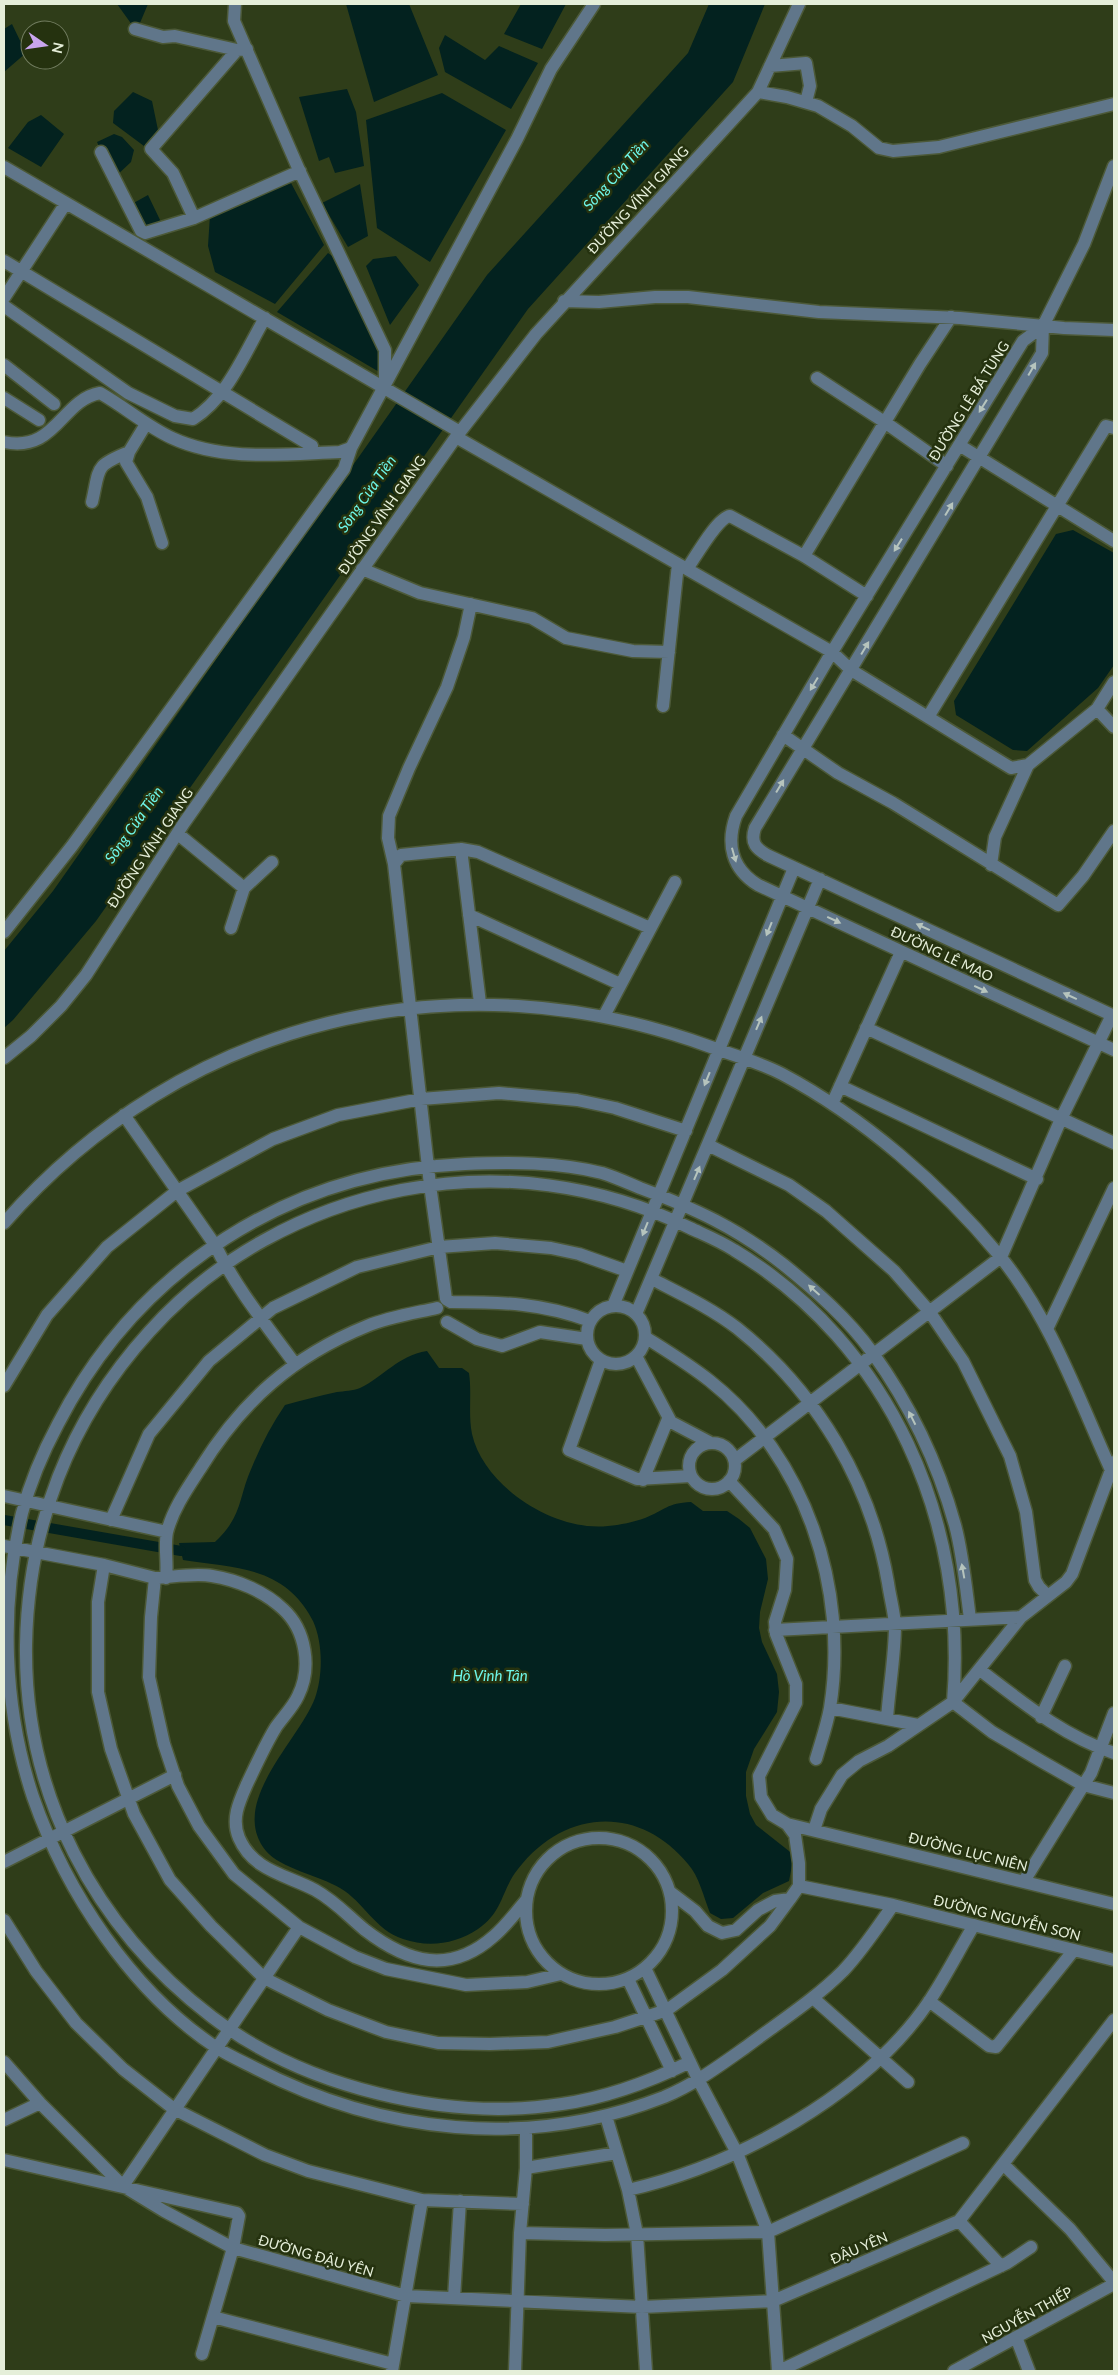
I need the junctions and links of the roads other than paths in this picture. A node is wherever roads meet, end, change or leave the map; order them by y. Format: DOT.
graph roads {
  1 [pos="235,4"];
  2 [pos="594,4"];
  3 [pos="799,4"];
  4 [pos="135,29"];
  5 [pos="242,50"];
  6 [pos="770,66"];
  7 [pos="758,92"];
  8 [pos="806,102"];
  9 [pos="1114,104"];
  10 [pos="100,152"];
  11 [pos="4,167"];
  12 [pos="1114,169"];
  13 [pos="300,171"];
  14 [pos="66,203"];
  15 [pos="194,218"];
  16 [pos="4,261"];
  17 [pos="22,272"];
  18 [pos="4,298"];
  19 [pos="564,301"];
  20 [pos="4,306"];
  21 [pos="951,317"];
  22 [pos="264,318"];
  23 [pos="1043,326"];
  24 [pos="1114,330"];
  25 [pos="4,365"];
  26 [pos="817,378"];
  27 [pos="390,390"];
  28 [pos="222,393"];
  29 [pos="4,398"];
  30 [pos="54,404"];
  31 [pos="39,420"];
  32 [pos="886,423"];
  33 [pos="146,424"];
  34 [pos="1114,428"];
  35 [pos="458,434"];
  36 [pos="4,442"];
  37 [pos="959,445"];
  38 [pos="312,446"];
  39 [pos="351,448"];
  40 [pos="129,452"];
  41 [pos="980,458"];
  42 [pos="947,466"];
  43 [pos="92,502"];
  44 [pos="1058,506"];
  45 [pos="1114,541"];
  46 [pos="162,543"];
  47 [pos="804,556"];
  48 [pos="682,566"];
  49 [pos="362,570"];
  50 [pos="867,596"];
  51 [pos="471,604"];
  52 [pos="669,652"];
  53 [pos="832,652"];
  54 [pos="851,670"];
  55 [pos="1114,682"];
  56 [pos="663,706"];
  57 [pos="1097,709"];
  58 [pos="928,718"];
  59 [pos="1114,727"];
  60 [pos="783,735"];
  61 [pos="803,748"];
  62 [pos="1028,765"];
  63 [pos="1114,831"];
  64 [pos="178,834"];
  65 [pos="461,850"];
  66 [pos="272,862"];
  67 [pos="394,864"];
  68 [pos="991,864"];
  69 [pos="794,868"];
  70 [pos="820,879"];
  71 [pos="675,882"];
  72 [pos="758,885"];
  73 [pos="244,888"];
  74 [pos="782,896"];
  75 [pos="808,908"];
  76 [pos="469,915"];
  77 [pos="231,928"];
  78 [pos="650,928"];
  79 [pos="4,932"];
  80 [pos="901,952"];
  81 [pos="620,984"];
  82 [pos="480,1004"];
  83 [pos="412,1007"];
  84 [pos="604,1016"];
  85 [pos="1113,1016"];
  86 [pos="866,1028"];
  87 [pos="1098,1043"];
  88 [pos="719,1050"];
  89 [pos="1114,1050"];
  90 [pos="4,1058"];
  91 [pos="745,1058"];
  92 [pos="840,1086"];
  93 [pos="421,1099"];
  94 [pos="832,1104"];
  95 [pos="124,1114"];
  96 [pos="1061,1119"];
  97 [pos="686,1130"];
  98 [pos="1114,1144"];
  99 [pos="708,1145"];
  100 [pos="428,1165"];
  101 [pos="1036,1179"];
  102 [pos="430,1185"];
  103 [pos="1114,1188"];
  104 [pos="177,1191"];
  105 [pos="659,1195"];
  106 [pos="684,1204"];
  107 [pos="653,1210"];
  108 [pos="676,1221"];
  109 [pos="4,1224"];
  110 [pos="215,1245"];
  111 [pos="439,1247"];
  112 [pos="1001,1258"];
  113 [pos="225,1265"];
  114 [pos="627,1271"];
  115 [pos="652,1279"];
  116 [pos="613,1306"];
  117 [pos="437,1308"];
  118 [pos="929,1311"];
  119 [pos="636,1314"];
  120 [pos="261,1318"];
  121 [pos="590,1321"];
  122 [pos="447,1322"];
  123 [pos="1048,1329"];
  124 [pos="644,1337"];
  125 [pos="587,1339"];
  126 [pos="873,1354"];
  127 [pos="636,1356"];
  128 [pos="601,1360"];
  129 [pos="295,1364"];
  130 [pos="860,1364"];
  131 [pos="85,1377"];
  132 [pos="4,1386"];
  133 [pos="104,1388"];
  134 [pos="810,1401"];
  135 [pos="668,1419"];
  136 [pos="763,1437"];
  137 [pos="709,1442"];
  138 [pos="735,1460"];
  139 [pos="1113,1465"];
  140 [pos="691,1476"];
  141 [pos="643,1480"];
  142 [pos="729,1482"];
  143 [pos="4,1496"];
  144 [pos="25,1506"];
  145 [pos="46,1510"];
  146 [pos="111,1520"];
  147 [pos="167,1536"];
  148 [pos="12,1544"];
  149 [pos="37,1547"];
  150 [pos="104,1565"];
  151 [pos="161,1578"];
  152 [pos="1047,1595"];
  153 [pos="1021,1617"];
  154 [pos="970,1619"];
  155 [pos="955,1620"];
  156 [pos="895,1624"];
  157 [pos="833,1627"];
  158 [pos="775,1630"];
  159 [pos="1065,1666"];
  160 [pos="980,1670"];
  161 [pos="953,1702"];
  162 [pos="830,1708"];
  163 [pos="1114,1713"];
  164 [pos="1041,1717"];
  165 [pos="887,1719"];
  166 [pos="918,1725"];
  167 [pos="1101,1748"];
  168 [pos="1114,1753"];
  169 [pos="816,1759"];
  170 [pos="175,1775"];
  171 [pos="1083,1785"];
  172 [pos="1114,1793"];
  173 [pos="128,1798"];
  174 [pos="787,1824"];
  175 [pos="814,1830"];
  176 [pos="64,1831"];
  177 [pos="49,1839"];
  178 [pos="4,1862"];
  179 [pos="1024,1881"];
  180 [pos="799,1886"];
  181 [pos="670,1892"];
  182 [pos="527,1899"];
  183 [pos="790,1899"];
  184 [pos="1114,1904"];
  185 [pos="893,1905"];
  186 [pos="4,1920"];
  187 [pos="974,1925"];
  188 [pos="299,1927"];
  189 [pos="1074,1950"];
  190 [pos="1114,1960"];
  191 [pos="645,1968"];
  192 [pos="562,1974"];
  193 [pos="264,1978"];
  194 [pos="628,1979"];
  195 [pos="814,1998"];
  196 [pos="929,2001"];
  197 [pos="667,2010"];
  198 [pos="647,2016"];
  199 [pos="1114,2020"];
  200 [pos="229,2030"];
  201 [pos="217,2048"];
  202 [pos="879,2057"];
  203 [pos="4,2062"];
  204 [pos="690,2062"];
  205 [pos="672,2071"];
  206 [pos="699,2081"];
  207 [pos="908,2082"];
  208 [pos="40,2103"];
  209 [pos="174,2109"];
  210 [pos="498,2109"];
  211 [pos="606,2116"];
  212 [pos="4,2120"];
  213 [pos="497,2128"];
  214 [pos="526,2128"];
  215 [pos="963,2143"];
  216 [pos="617,2153"];
  217 [pos="737,2153"];
  218 [pos="4,2160"];
  219 [pos="1003,2164"];
  220 [pos="526,2168"];
  221 [pos="123,2186"];
  222 [pos="628,2190"];
  223 [pos="422,2200"];
  224 [pos="460,2201"];
  225 [pos="523,2204"];
  226 [pos="959,2221"];
  227 [pos="768,2232"];
  228 [pos="520,2233"];
  229 [pos="637,2234"];
  230 [pos="1031,2247"];
  231 [pos="233,2248"];
  232 [pos="1001,2266"];
  233 [pos="1114,2283"];
  234 [pos="406,2296"];
  235 [pos="454,2298"];
  236 [pos="516,2300"];
  237 [pos="774,2301"];
  238 [pos="642,2307"];
  239 [pos="213,2317"];
  240 [pos="1016,2337"];
  241 [pos="202,2354"];
  242 [pos="392,2367"];
  243 [pos="514,2371"];
  244 [pos="646,2371"];
  245 [pos="778,2371"];
  246 [pos="954,2371"];
  247 [pos="1030,2371"];
  1 -- 5 [label="street"];
  2 -- 27 [label="street"];
  3 -- 6 [label="street, ĐƯỜNG VĨNH GIANG"];
  4 -- 5 [label="street"];
  5 -- 13 [label="street"];
  5 -- 15 [label="street"];
  6 -- 7 [label="street, ĐƯỜNG VĨNH GIANG"];
  6 -- 8 [label="street"];
  7 -- 8 [label="street"];
  7 -- 19 [label="street, ĐƯỜNG VĨNH GIANG"];
  8 -- 9 [label="street"];
  10 -- 15 [label="street"];
  11 -- 14 [label="street"];
  12 -- 23 [label="street"];
  13 -- 15 [label="street"];
  13 -- 27 [label="street"];
  14 -- 17 [label="street"];
  14 -- 22 [label="street"];
  16 -- 17 [label="street"];
  17 -- 18 [label="street"];
  17 -- 28 [label="street"];
  19 -- 21 [label="street"];
  19 -- 35 [label="street, ĐƯỜNG VĨNH GIANG"];
  20 -- 28 [label="street"];
  21 -- 23 [label="street"];
  21 -- 32 [label="street"];
  22 -- 27 [label="street"];
  22 -- 28 [label="street"];
  23 -- 24 [label="street"];
  23 -- 37 [label="street, ĐƯỜNG LÊ BÁ TÙNG, one-way"];
  41 -- 23 [label="street, one-way"];
  25 -- 30 [label="street"];
  26 -- 32 [label="street"];
  27 -- 35 [label="street"];
  27 -- 39 [label="street"];
  28 -- 38 [label="street"];
  29 -- 31 [label="street"];
  32 -- 42 [label="street"];
  32 -- 47 [label="street"];
  33 -- 36 [label="street"];
  33 -- 39 [label="street"];
  33 -- 40 [label="street"];
  34 -- 44 [label="street"];
  35 -- 48 [label="street"];
  35 -- 49 [label="street, ĐƯỜNG VĨNH GIANG"];
  37 -- 41 [label="street"];
  37 -- 42 [label="street, ĐƯỜNG LÊ BÁ TÙNG"];
  39 -- 79 [label="street"];
  40 -- 43 [label="street"];
  40 -- 46 [label="street"];
  41 -- 44 [label="street"];
  54 -- 41 [label="street, one-way"];
  42 -- 50 [label="street, ĐƯỜNG LÊ BÁ TÙNG, one-way"];
  44 -- 45 [label="street"];
  44 -- 58 [label="street"];
  47 -- 48 [label="street"];
  47 -- 50 [label="street"];
  48 -- 52 [label="street"];
  48 -- 53 [label="street"];
  49 -- 51 [label="street"];
  49 -- 64 [label="street, ĐƯỜNG VĨNH GIANG"];
  50 -- 53 [label="street, ĐƯỜNG LÊ BÁ TÙNG"];
  51 -- 52 [label="street"];
  51 -- 67 [label="street"];
  52 -- 56 [label="street"];
  53 -- 54 [label="street"];
  53 -- 60 [label="street, ĐƯỜNG LÊ BÁ TÙNG, one-way"];
  54 -- 58 [label="street"];
  54 -- 61 [label="street"];
  55 -- 57 [label="street"];
  57 -- 59 [label="street"];
  57 -- 62 [label="street"];
  58 -- 62 [label="street"];
  60 -- 61 [label="street"];
  60 -- 72 [label="street, ĐƯỜNG LÊ BÁ TÙNG, one-way"];
  61 -- 68 [label="street"];
  69 -- 61 [label="street, ĐƯỜNG LÊ MAO, one-way"];
  62 -- 68 [label="street"];
  63 -- 68 [label="street"];
  64 -- 73 [label="street"];
  64 -- 90 [label="street, ĐƯỜNG VĨNH GIANG"];
  65 -- 67 [label="street"];
  65 -- 76 [label="street"];
  65 -- 78 [label="street"];
  66 -- 73 [label="street"];
  67 -- 83 [label="street"];
  69 -- 70 [label="street, ĐƯỜNG LÊ MAO"];
  69 -- 74 [label="street"];
  70 -- 75 [label="street"];
  85 -- 70 [label="street, ĐƯỜNG LÊ MAO, one-way"];
  71 -- 78 [label="street"];
  72 -- 74 [label="street, ĐƯỜNG LÊ MAO"];
  73 -- 77 [label="street"];
  74 -- 75 [label="street, ĐƯỜNG LÊ MAO"];
  74 -- 88 [label="street, one-way"];
  75 -- 80 [label="street, ĐƯỜNG LÊ MAO, one-way"];
  91 -- 75 [label="street, one-way"];
  76 -- 81 [label="street"];
  76 -- 82 [label="street"];
  78 -- 81 [label="street"];
  80 -- 86 [label="street"];
  80 -- 87 [label="street, ĐƯỜNG LÊ MAO, one-way"];
  81 -- 84 [label="street"];
  82 -- 83 [label="street"];
  82 -- 84 [label="street"];
  83 -- 93 [label="street"];
  83 -- 95 [label="street"];
  84 -- 88 [label="street"];
  85 -- 87 [label="street"];
  86 -- 92 [label="street"];
  86 -- 96 [label="street"];
  87 -- 89 [label="street, ĐƯỜNG LÊ MAO"];
  87 -- 96 [label="street"];
  88 -- 91 [label="street"];
  88 -- 97 [label="street, one-way"];
  91 -- 94 [label="street"];
  91 -- 99 [label="street"];
  92 -- 94 [label="street"];
  92 -- 101 [label="street"];
  93 -- 97 [label="street"];
  93 -- 100 [label="street"];
  93 -- 104 [label="street"];
  94 -- 112 [label="street"];
  95 -- 104 [label="street"];
  95 -- 109 [label="street"];
  96 -- 98 [label="street"];
  96 -- 101 [label="street"];
  97 -- 105 [label="street"];
  106 -- 99 [label="street, one-way"];
  99 -- 118 [label="street"];
  100 -- 102 [label="street"];
  100 -- 105 [label="street"];
  100 -- 110 [label="street"];
  101 -- 112 [label="street"];
  102 -- 107 [label="street"];
  102 -- 111 [label="street"];
  102 -- 113 [label="street"];
  103 -- 123 [label="street"];
  104 -- 110 [label="street"];
  104 -- 132 [label="street"];
  105 -- 106 [label="street"];
  105 -- 107 [label="street"];
  106 -- 108 [label="street"];
  126 -- 106 [label="street, one-way"];
  107 -- 108 [label="street"];
  107 -- 114 [label="street, one-way"];
  108 -- 115 [label="street"];
  108 -- 130 [label="street"];
  110 -- 113 [label="street"];
  110 -- 131 [label="street"];
  111 -- 114 [label="street"];
  111 -- 120 [label="street"];
  111 -- 121 [label="street"];
  112 -- 118 [label="street"];
  112 -- 123 [label="street"];
  113 -- 120 [label="street"];
  113 -- 133 [label="street"];
  114 -- 116 [label="street"];
  115 -- 119 [label="street"];
  115 -- 134 [label="street"];
  116 -- 119 [label="street"];
  116 -- 121 [label="street"];
  117 -- 129 [label="street"];
  118 -- 126 [label="street"];
  118 -- 152 [label="street"];
  119 -- 124 [label="street"];
  120 -- 129 [label="street"];
  120 -- 146 [label="street"];
  121 -- 125 [label="street"];
  122 -- 125 [label="street"];
  123 -- 139 [label="street"];
  124 -- 127 [label="street"];
  124 -- 136 [label="street"];
  125 -- 128 [label="street"];
  126 -- 130 [label="street"];
  154 -- 126 [label="street, one-way"];
  127 -- 128 [label="street"];
  127 -- 135 [label="street"];
  128 -- 141 [label="street"];
  129 -- 147 [label="street"];
  130 -- 134 [label="street"];
  130 -- 155 [label="street"];
  131 -- 133 [label="street"];
  131 -- 144 [label="street"];
  133 -- 145 [label="street"];
  134 -- 136 [label="street"];
  134 -- 156 [label="street"];
  135 -- 137 [label="street"];
  135 -- 141 [label="street"];
  136 -- 138 [label="street"];
  136 -- 157 [label="street"];
  137 -- 138 [label="street"];
  137 -- 140 [label="street"];
  138 -- 142 [label="street"];
  139 -- 152 [label="street"];
  140 -- 141 [label="street"];
  140 -- 142 [label="street"];
  142 -- 158 [label="street"];
  143 -- 144 [label="street"];
  144 -- 145 [label="street"];
  144 -- 148 [label="street"];
  145 -- 146 [label="street"];
  145 -- 149 [label="street"];
  146 -- 147 [label="street"];
  147 -- 151 [label="street"];
  148 -- 149 [label="street"];
  148 -- 177 [label="street"];
  149 -- 150 [label="street"];
  149 -- 176 [label="street"];
  150 -- 151 [label="street"];
  150 -- 173 [label="street"];
  151 -- 170 [label="street"];
  151 -- 182 [label="street"];
  152 -- 153 [label="street"];
  153 -- 154 [label="street"];
  153 -- 160 [label="street"];
  154 -- 155 [label="street"];
  155 -- 156 [label="street"];
  155 -- 161 [label="street"];
  156 -- 157 [label="street"];
  156 -- 165 [label="street"];
  157 -- 158 [label="street"];
  157 -- 162 [label="street"];
  158 -- 174 [label="street"];
  159 -- 164 [label="street"];
  160 -- 161 [label="street"];
  160 -- 164 [label="street"];
  161 -- 166 [label="street"];
  161 -- 171 [label="street"];
  162 -- 165 [label="street"];
  162 -- 169 [label="street"];
  163 -- 167 [label="street"];
  164 -- 167 [label="street"];
  165 -- 166 [label="street"];
  166 -- 175 [label="street"];
  167 -- 168 [label="street"];
  167 -- 171 [label="street"];
  170 -- 173 [label="street"];
  170 -- 188 [label="street"];
  171 -- 172 [label="street"];
  171 -- 179 [label="street"];
  173 -- 176 [label="street"];
  173 -- 193 [label="street"];
  174 -- 175 [label="street, ĐƯỜNG LỤC NIÊN"];
  174 -- 180 [label="street"];
  175 -- 179 [label="street, ĐƯỜNG LỤC NIÊN"];
  176 -- 177 [label="street"];
  176 -- 200 [label="street"];
  177 -- 178 [label="street"];
  177 -- 201 [label="street"];
  179 -- 184 [label="street, ĐƯỜNG LỤC NIÊN"];
  180 -- 183 [label="street"];
  180 -- 185 [label="street, ĐƯỜNG NGUYỄN SƠN"];
  181 -- 182 [label="street"];
  181 -- 183 [label="street"];
  181 -- 191 [label="street"];
  182 -- 192 [label="street"];
  183 -- 197 [label="street"];
  185 -- 187 [label="street, ĐƯỜNG NGUYỄN SƠN"];
  185 -- 195 [label="street"];
  186 -- 209 [label="street"];
  187 -- 189 [label="street, ĐƯỜNG NGUYỄN SƠN"];
  187 -- 196 [label="street"];
  188 -- 192 [label="street"];
  188 -- 193 [label="street"];
  189 -- 190 [label="street, ĐƯỜNG NGUYỄN SƠN"];
  189 -- 196 [label="street"];
  191 -- 194 [label="street"];
  191 -- 197 [label="street"];
  192 -- 194 [label="street"];
  193 -- 198 [label="street"];
  193 -- 200 [label="street"];
  194 -- 198 [label="street"];
  195 -- 202 [label="street"];
  195 -- 206 [label="street"];
  196 -- 202 [label="street"];
  197 -- 198 [label="street"];
  197 -- 204 [label="street"];
  198 -- 205 [label="street"];
  199 -- 219 [label="street, ĐẬU YÊN"];
  200 -- 201 [label="street"];
  200 -- 210 [label="street"];
  201 -- 209 [label="street"];
  201 -- 213 [label="street"];
  202 -- 207 [label="street"];
  202 -- 217 [label="street"];
  203 -- 208 [label="street"];
  204 -- 205 [label="street"];
  204 -- 206 [label="street"];
  205 -- 210 [label="street"];
  206 -- 211 [label="street"];
  206 -- 217 [label="street"];
  208 -- 212 [label="street"];
  208 -- 221 [label="street"];
  209 -- 221 [label="street"];
  209 -- 223 [label="street"];
  210 -- 213 [label="street"];
  211 -- 214 [label="street"];
  211 -- 216 [label="street"];
  213 -- 214 [label="street"];
  214 -- 220 [label="street"];
  215 -- 227 [label="street"];
  216 -- 220 [label="street"];
  216 -- 222 [label="street"];
  217 -- 222 [label="street"];
  217 -- 227 [label="street"];
  218 -- 221 [label="street"];
  219 -- 226 [label="street, ĐẬU YÊN"];
  219 -- 233 [label="street"];
  220 -- 225 [label="street"];
  221 -- 231 [label="street, ĐƯỜNG ĐẬU YÊN"];
  221 -- 231 [label="street"];
  222 -- 229 [label="street"];
  223 -- 224 [label="street"];
  223 -- 234 [label="street"];
  224 -- 225 [label="street"];
  224 -- 235 [label="street"];
  225 -- 228 [label="street"];
  226 -- 232 [label="street"];
  226 -- 237 [label="street, ĐẬU YÊN"];
  227 -- 229 [label="street"];
  227 -- 237 [label="street"];
  228 -- 229 [label="street"];
  228 -- 236 [label="street"];
  229 -- 238 [label="street"];
  230 -- 232 [label="street"];
  231 -- 234 [label="street, ĐƯỜNG ĐẬU YÊN"];
  231 -- 239 [label="street"];
  232 -- 245 [label="street"];
  233 -- 240 [label="street, NGUYỄN THIẾP"];
  234 -- 235 [label="street, ĐƯỜNG ĐẬU YÊN"];
  234 -- 242 [label="street"];
  235 -- 236 [label="street, ĐƯỜNG ĐẬU YÊN"];
  236 -- 238 [label="street, ĐẬU YÊN"];
  236 -- 243 [label="street"];
  237 -- 238 [label="street, ĐẬU YÊN"];
  237 -- 245 [label="street"];
  238 -- 244 [label="street"];
  239 -- 241 [label="street"];
  239 -- 242 [label="street"];
  240 -- 246 [label="street, NGUYỄN THIẾP"];
  240 -- 247 [label="street"];
}
